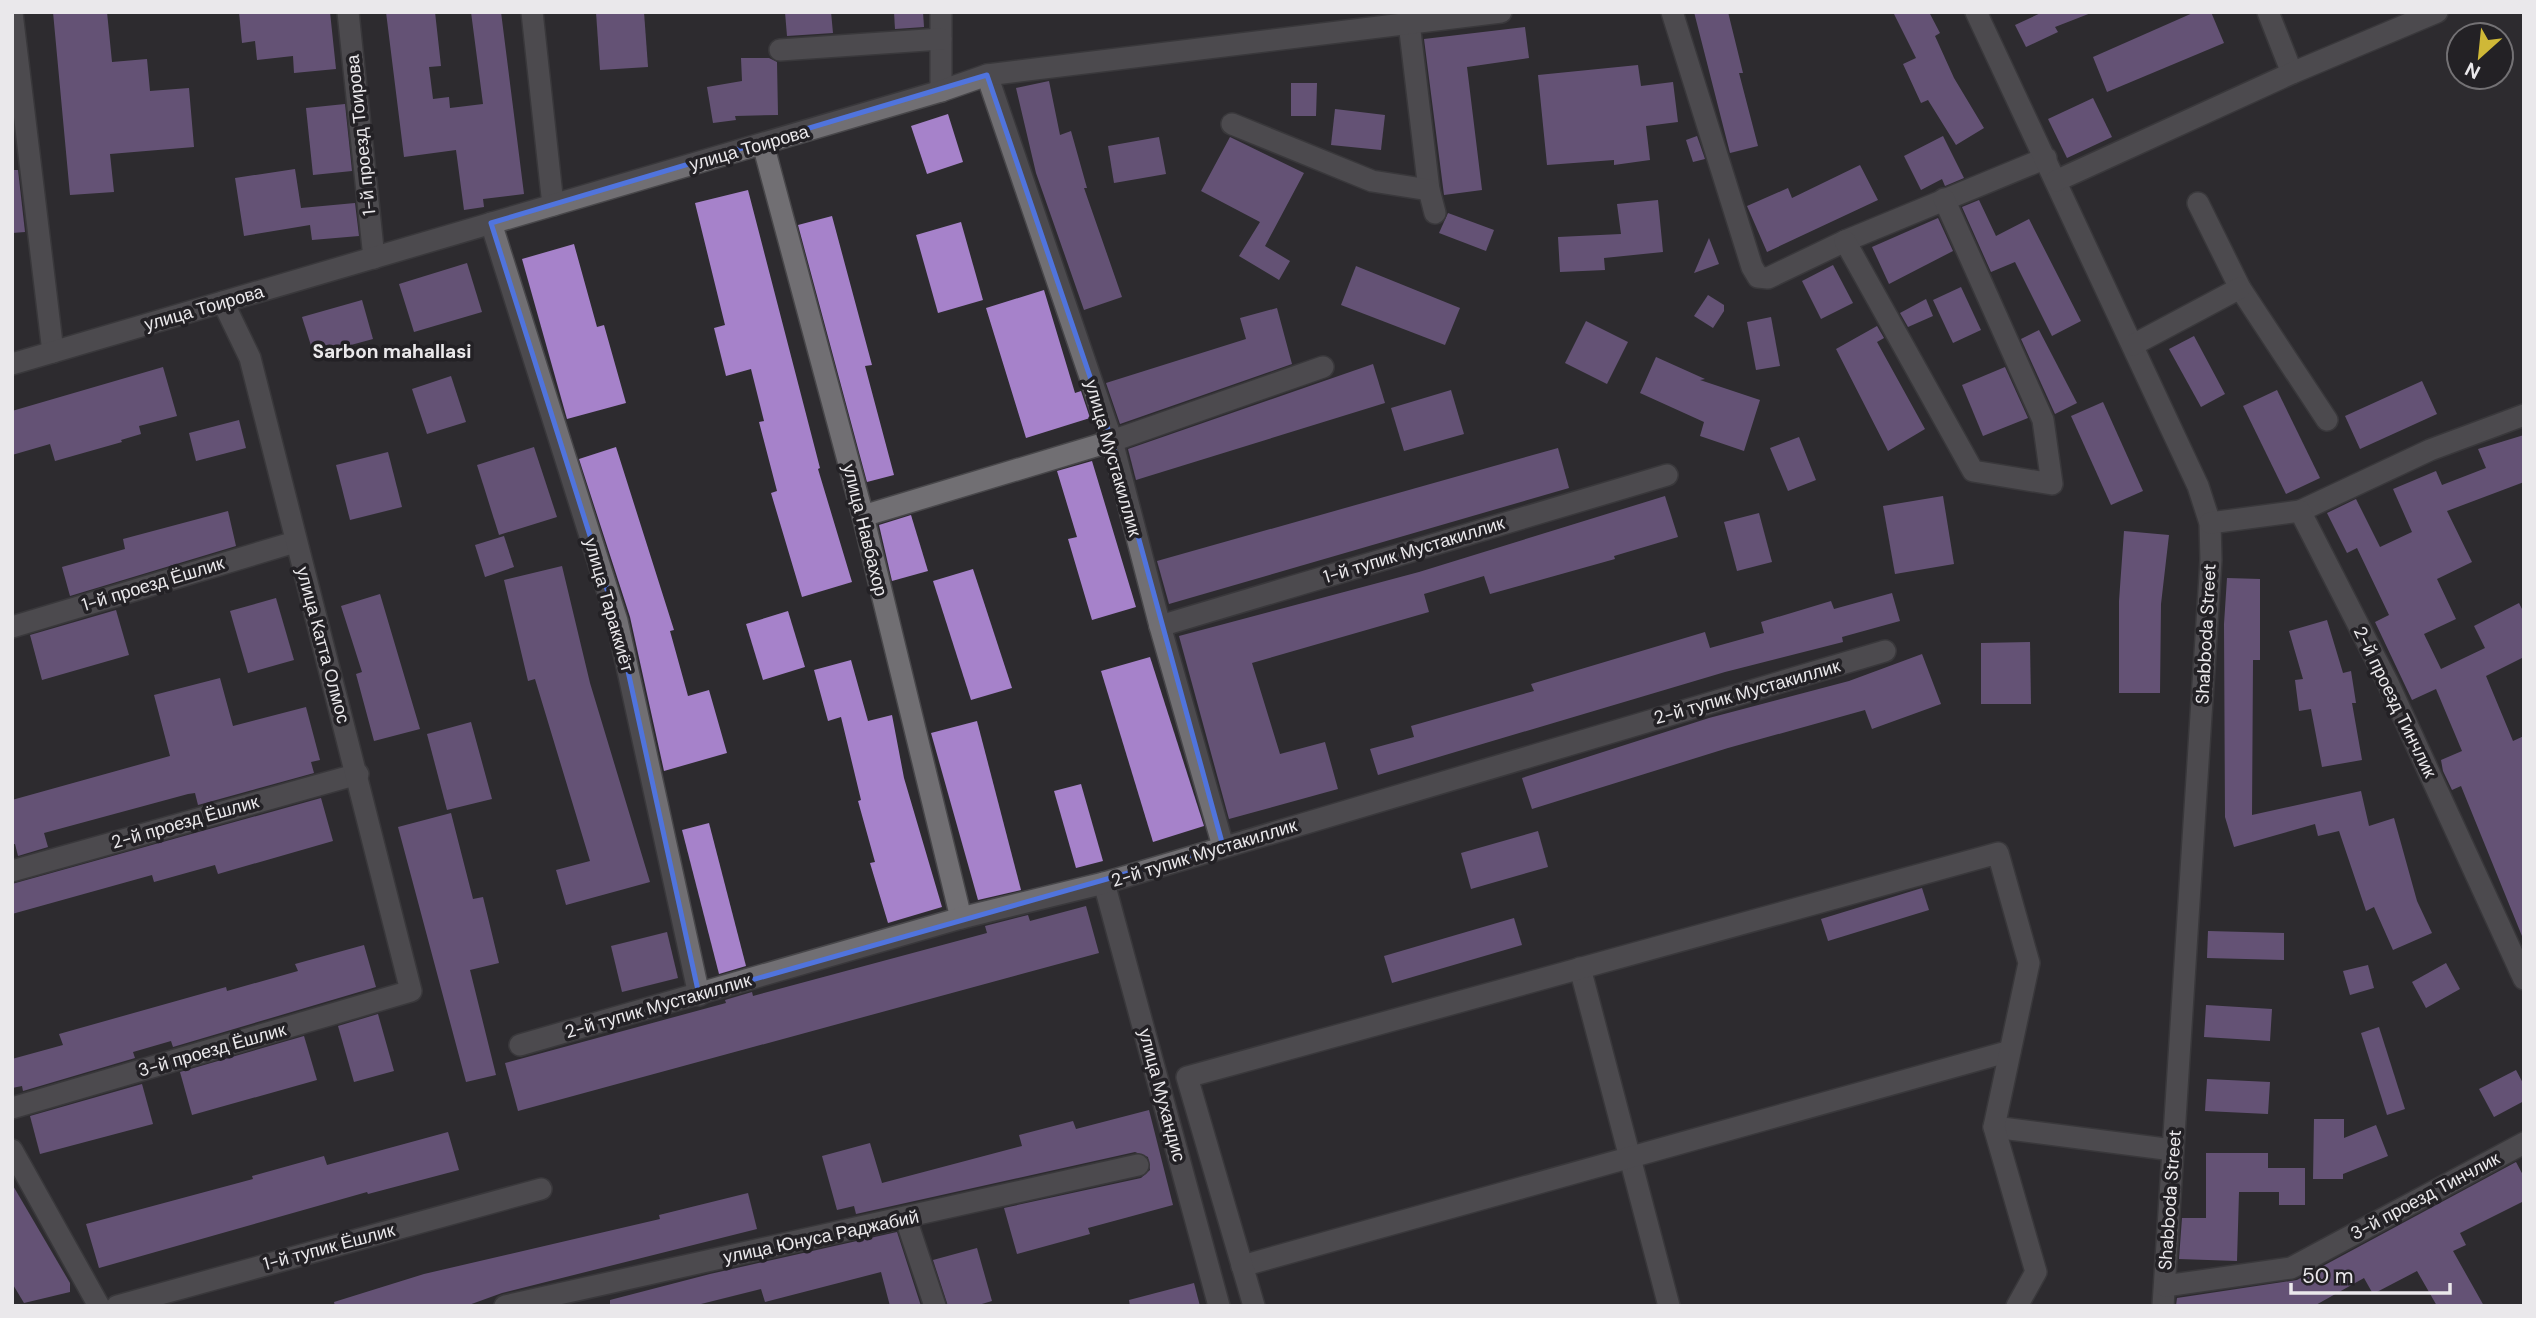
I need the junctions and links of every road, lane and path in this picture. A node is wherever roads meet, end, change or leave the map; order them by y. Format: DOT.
graph roads {
  1 [pos="348,12"];
  2 [pos="532,12"];
  3 [pos="941,12"];
  4 [pos="1501,12"];
  5 [pos="1672,12"];
  6 [pos="1976,12"];
  7 [pos="2268,12"];
  8 [pos="2437,12"];
  9 [pos="12,13"];
  10 [pos="1409,23"];
  11 [pos="941,39"];
  12 [pos="780,51"];
  13 [pos="2292,73"];
  14 [pos="987,75"];
  15 [pos="941,91"];
  16 [pos="1232,124"];
  17 [pos="763,144"];
  18 [pos="2046,158"];
  19 [pos="2056,181"];
  20 [pos="1429,191"];
  21 [pos="1944,199"];
  22 [pos="2198,204"];
  23 [pos="553,205"];
  24 [pos="1435,213"];
  25 [pos="491,223"];
  26 [pos="1845,241"];
  27 [pos="374,258"];
  28 [pos="2240,288"];
  29 [pos="223,302"];
  30 [pos="2133,345"];
  31 [pos="53,352"];
  32 [pos="12,364"];
  33 [pos="1323,367"];
  34 [pos="2524,415"];
  35 [pos="2327,419"];
  36 [pos="1112,441"];
  37 [pos="1667,475"];
  38 [pos="2300,511"];
  39 [pos="863,516"];
  40 [pos="2210,523"];
  41 [pos="295,542"];
  42 [pos="1160,626"];
  43 [pos="12,627"];
  44 [pos="1885,651"];
  45 [pos="358,774"];
  46 [pos="1223,846"];
  47 [pos="12,870"];
  48 [pos="1104,883"];
  49 [pos="961,918"];
  50 [pos="1580,968"];
  51 [pos="2524,979"];
  52 [pos="411,991"];
  53 [pos="699,995"];
  54 [pos="520,1045"];
  55 [pos="2010,1051"];
  56 [pos="12,1108"];
  57 [pos="1994,1127"];
  58 [pos="2524,1143"];
  59 [pos="12,1150"];
  60 [pos="2173,1150"];
  61 [pos="1630,1158"];
  62 [pos="1138,1166"];
  63 [pos="541,1189"];
  64 [pos="906,1219"];
  65 [pos="1242,1266"];
  66 [pos="2164,1296"];
  67 [pos="509,1305"];
  68 [pos="99,1306"];
  69 [pos="117,1306"];
  70 [pos="934,1306"];
  71 [pos="1219,1306"];
  72 [pos="1254,1306"];
  73 [pos="1669,1306"];
  74 [pos="2017,1306"];
  1 -- 27 [label="street, 1-й проезд Тоирова"];
  2 -- 23 [label="street"];
  3 -- 11 [label="street"];
  4 -- 10 [label="street, улица Тоирова"];
  5 -- 26 [label="street"];
  6 -- 18 [label="street, Shabboda Street"];
  7 -- 13 [label="street"];
  8 -- 13 [label="street"];
  9 -- 31 [label="street"];
  10 -- 14 [label="street, улица Тоирова"];
  10 -- 20 [label="street"];
  11 -- 12 [label="street"];
  11 -- 15 [label="street"];
  13 -- 19 [label="street"];
  14 -- 15 [label="street, улица Тоирова"];
  14 -- 36 [label="street, улица Мустакиллик"];
  15 -- 17 [label="street, улица Тоирова"];
  16 -- 20 [label="street"];
  17 -- 23 [label="street, улица Тоирова"];
  17 -- 39 [label="street, улица Навбахор"];
  18 -- 19 [label="street, Shabboda Street"];
  18 -- 21 [label="street"];
  19 -- 30 [label="street, Shabboda Street"];
  20 -- 24 [label="street"];
  21 -- 26 [label="street"];
  21 -- 26 [label="street"];
  22 -- 28 [label="street"];
  23 -- 25 [label="street, улица Тоирова"];
  25 -- 27 [label="street, улица Тоирова"];
  25 -- 53 [label="street, улица Тараккиёт"];
  27 -- 29 [label="street, улица Тоирова"];
  28 -- 30 [label="street"];
  28 -- 35 [label="street"];
  29 -- 31 [label="street, улица Тоирова"];
  29 -- 41 [label="street, улица Катта Олмос"];
  30 -- 40 [label="street, Shabboda Street"];
  31 -- 32 [label="street, улица Тоирова"];
  33 -- 36 [label="street"];
  34 -- 38 [label="street"];
  36 -- 39 [label="street"];
  36 -- 42 [label="street, улица Мустакиллик"];
  37 -- 42 [label="street, 1-й тупик Мустакиллик"];
  38 -- 40 [label="street"];
  38 -- 51 [label="street, 2-й проезд Тинчлик"];
  39 -- 49 [label="street, улица Навбахор"];
  40 -- 60 [label="street, Shabboda Street"];
  41 -- 43 [label="street, 1-й проезд Ёшлик"];
  41 -- 45 [label="street, улица Катта Олмос"];
  42 -- 46 [label="street, улица Мустакиллик"];
  44 -- 46 [label="street, 2-й тупик Мустакиллик"];
  45 -- 47 [label="street, 2-й проезд Ёшлик"];
  45 -- 52 [label="street, улица Катта Олмос"];
  46 -- 48 [label="street, 2-й тупик Мустакиллик"];
  48 -- 49 [label="street, 2-й тупик Мустакиллик"];
  48 -- 71 [label="street, улица Мухандис"];
  49 -- 53 [label="street, 2-й тупик Мустакиллик"];
  50 -- 55 [label="street"];
  50 -- 61 [label="street"];
  50 -- 65 [label="street"];
  52 -- 56 [label="street, 3-й проезд Ёшлик"];
  53 -- 54 [label="street, 2-й тупик Мустакиллик"];
  55 -- 57 [label="street"];
  55 -- 61 [label="street"];
  57 -- 60 [label="street"];
  57 -- 74 [label="street"];
  58 -- 66 [label="street, 3-й проезд Тинчлик"];
  59 -- 68 [label="street"];
  60 -- 66 [label="street, Shabboda Street"];
  61 -- 65 [label="street"];
  61 -- 73 [label="street"];
  62 -- 64 [label="street, улица Юнуса Раджабий"];
  63 -- 69 [label="street, 1-й тупик Ёшлик"];
  64 -- 67 [label="street, улица Юнуса Раджабий"];
  64 -- 70 [label="street"];
  65 -- 72 [label="street"];
}
